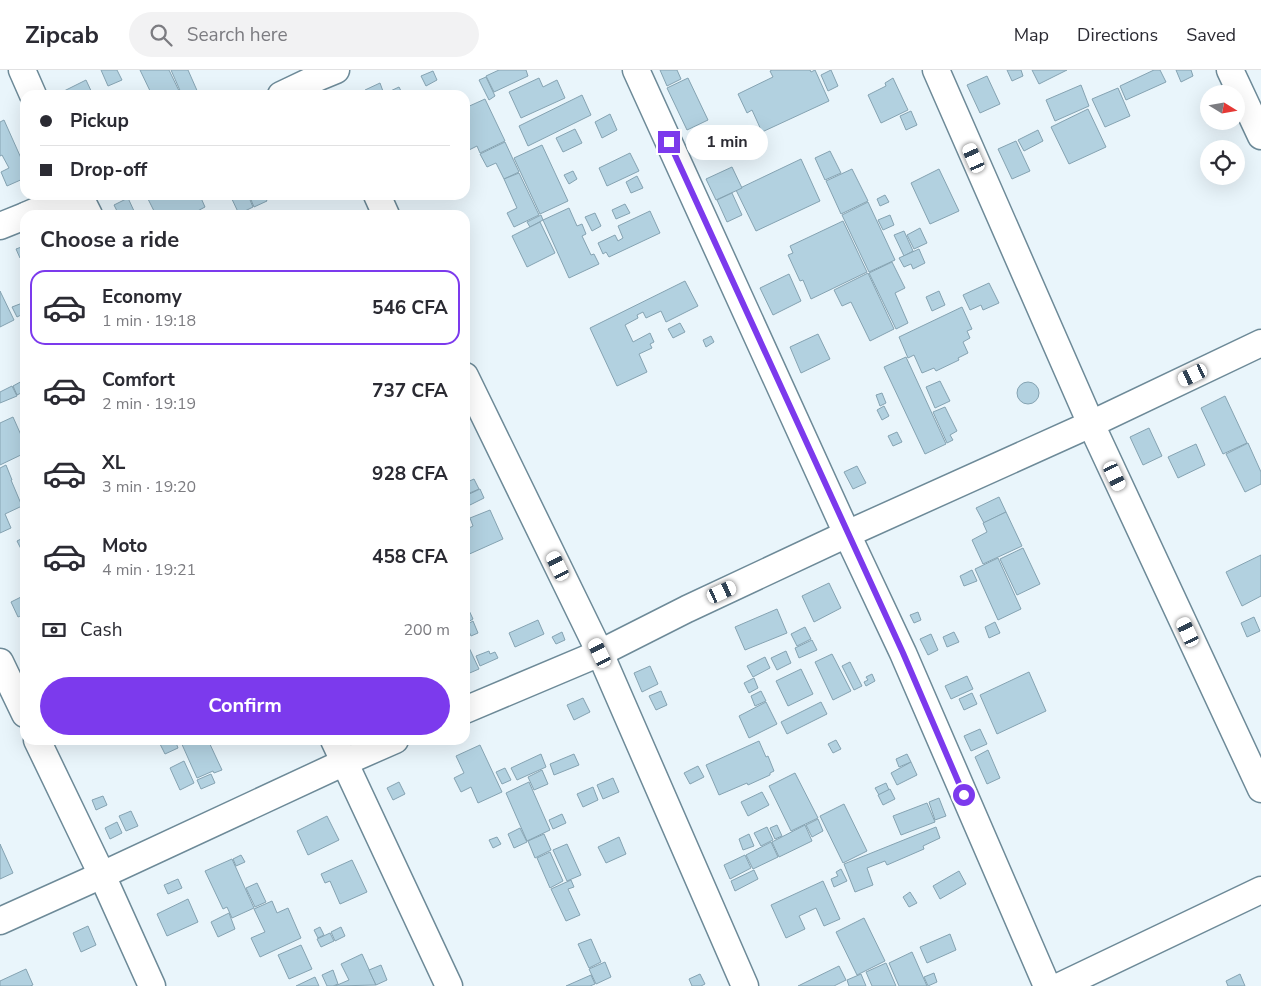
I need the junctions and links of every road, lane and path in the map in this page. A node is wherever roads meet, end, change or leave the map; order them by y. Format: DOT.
graph roads {
  1 [pos="636,70"];
  2 [pos="936,70"];
  3 [pos="1230,70"];
  4 [pos="325,78"];
  5 [pos="294,90"];
  6 [pos="1261,136"];
  7 [pos="62,200"];
  8 [pos="38,210"];
  9 [pos="20,218"];
  10 [pos="0,226"];
  11 [pos="1261,343"];
  12 [pos="470,386"];
  13 [pos="1091,424"];
  14 [pos="847,534"];
  15 [pos="600,653"];
  16 [pos="0,662"];
  17 [pos="20,704"];
  18 [pos="470,708"];
  19 [pos="39,745"];
  20 [pos="370,745"];
  21 [pos="340,751"];
  22 [pos="1261,788"];
  23 [pos="102,875"];
  24 [pos="1261,890"];
  25 [pos="0,921"];
  26 [pos="152,986"];
  27 [pos="449,986"];
  28 [pos="745,986"];
  29 [pos="1048,986"];
  30 [pos="1060,986"];
  1 -- 14 [label="street"];
  2 -- 13 [label="street"];
  3 -- 6 [label="street"];
  4 -- 5 [label="street"];
  7 -- 8 [label="street"];
  9 -- 10 [label="street"];
  11 -- 13 [label="street"];
  12 -- 15 [label="street"];
  13 -- 14 [label="street"];
  13 -- 22 [label="street"];
  14 -- 15 [label="street"];
  14 -- 29 [label="street"];
  15 -- 18 [label="street"];
  15 -- 28 [label="street"];
  16 -- 17 [label="street"];
  19 -- 23 [label="street"];
  20 -- 21 [label="street"];
  21 -- 23 [label="street"];
  21 -- 27 [label="street"];
  23 -- 25 [label="street"];
  23 -- 26 [label="street"];
  24 -- 30 [label="street"];
}
